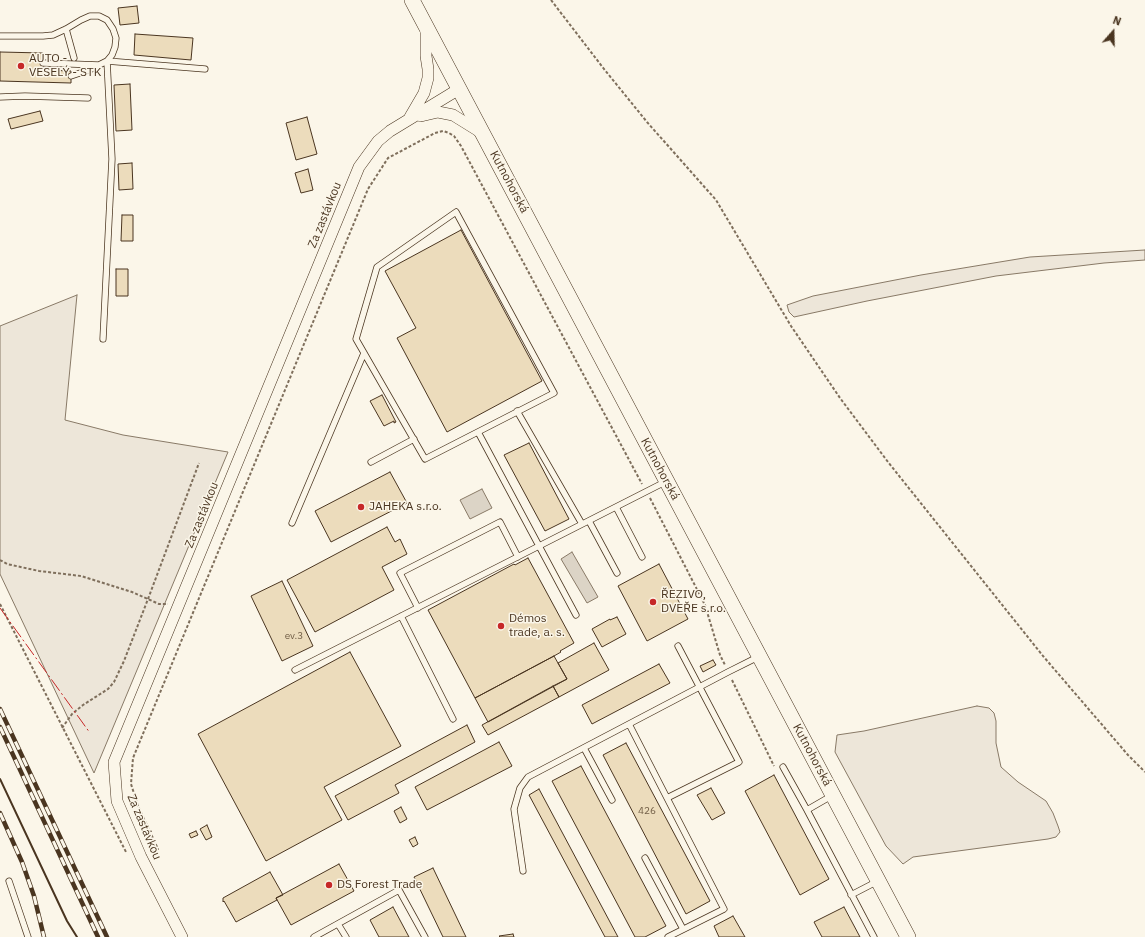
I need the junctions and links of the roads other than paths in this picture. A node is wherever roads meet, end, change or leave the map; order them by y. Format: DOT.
graph roads {
  1 [pos="412,0"];
  2 [pos="426,25"];
  3 [pos="66,29"];
  4 [pos="0,36"];
  5 [pos="74,58"];
  6 [pos="107,61"];
  7 [pos="43,63"];
  8 [pos="100,65"];
  9 [pos="205,69"];
  10 [pos="71,76"];
  11 [pos="460,89"];
  12 [pos="0,96"];
  13 [pos="88,98"];
  14 [pos="409,119"];
  15 [pos="484,134"];
  16 [pos="103,339"];
  17 [pos="364,353"];
  18 [pos="517,411"];
  19 [pos="478,432"];
  20 [pos="414,439"];
  21 [pos="371,462"];
  22 [pos="667,481"];
  23 [pos="616,507"];
  24 [pos="589,521"];
  25 [pos="292,523"];
  26 [pos="582,524"];
  27 [pos="539,546"];
  28 [pos="518,557"];
  29 [pos="642,558"];
  30 [pos="617,573"];
  31 [pos="418,608"];
  32 [pos="576,615"];
  33 [pos="401,616"];
  34 [pos="678,646"];
  35 [pos="760,656"];
  36 [pos="295,670"];
  37 [pos="700,687"];
  38 [pos="453,719"];
  39 [pos="629,724"];
  40 [pos="584,748"];
  41 [pos="783,767"];
  42 [pos="833,795"];
  43 [pos="668,798"];
  44 [pos="612,800"];
  45 [pos="807,810"];
  46 [pos="644,858"];
  47 [pos="523,871"];
  48 [pos="9,881"];
  49 [pos="879,881"];
  50 [pos="851,895"];
  51 [pos="338,924"];
  52 [pos="683,929"];
  53 [pos="28,937"];
  54 [pos="182,937"];
  55 [pos="314,937"];
  56 [pos="346,937"];
  57 [pos="425,937"];
  58 [pos="668,937"];
  59 [pos="874,937"];
  60 [pos="908,937"];
  1 -- 2 [label="main road, Kutnohorská"];
  2 -- 11 [label="main road, Kutnohorská"];
  2 -- 14 [label="street, Za zastávkou"];
  3 -- 4 [label="lane"];
  3 -- 5 [label="lane"];
  3 -- 6 [label="lane"];
  6 -- 8 [label="lane"];
  6 -- 9 [label="lane"];
  6 -- 16 [label="lane"];
  7 -- 8 [label="lane"];
  8 -- 10 [label="lane"];
  11 -- 14 [label="street, Za zastávkou"];
  11 -- 15 [label="main road, Kutnohorská"];
  12 -- 13 [label="lane"];
  14 -- 15 [label="street, Za zastávkou"];
  14 -- 54 [label="street, Za zastávkou"];
  15 -- 22 [label="main road, Kutnohorská"];
  17 -- 18 [label="lane"];
  17 -- 20 [label="lane"];
  17 -- 25 [label="lane"];
  18 -- 19 [label="lane"];
  18 -- 26 [label="lane"];
  19 -- 20 [label="lane"];
  19 -- 27 [label="lane"];
  20 -- 21 [label="lane"];
  22 -- 23 [label="lane"];
  22 -- 35 [label="main road, Kutnohorská"];
  23 -- 24 [label="lane"];
  23 -- 29 [label="lane"];
  24 -- 26 [label="lane"];
  24 -- 30 [label="lane"];
  26 -- 27 [label="lane"];
  27 -- 28 [label="lane"];
  27 -- 32 [label="lane"];
  28 -- 31 [label="lane"];
  28 -- 31 [label="lane"];
  31 -- 33 [label="lane"];
  33 -- 36 [label="lane"];
  33 -- 38 [label="lane"];
  34 -- 37 [label="lane"];
  35 -- 37 [label="lane"];
  35 -- 42 [label="main road, Kutnohorská"];
  37 -- 39 [label="lane"];
  37 -- 43 [label="lane"];
  39 -- 40 [label="lane"];
  39 -- 43 [label="lane"];
  40 -- 44 [label="lane"];
  40 -- 47 [label="lane"];
  41 -- 45 [label="lane"];
  42 -- 45 [label="lane"];
  42 -- 49 [label="main road, Kutnohorská"];
  43 -- 52 [label="lane"];
  45 -- 50 [label="lane"];
  46 -- 52 [label="lane"];
  48 -- 53 [label="lane"];
  49 -- 50 [label="lane"];
  49 -- 60 [label="main road, Kutnohorská"];
  50 -- 59 [label="lane"];
  51 -- 55 [label="lane"];
  51 -- 56 [label="lane"];
  51 -- 57 [label="lane"];
  52 -- 58 [label="lane"];
}
